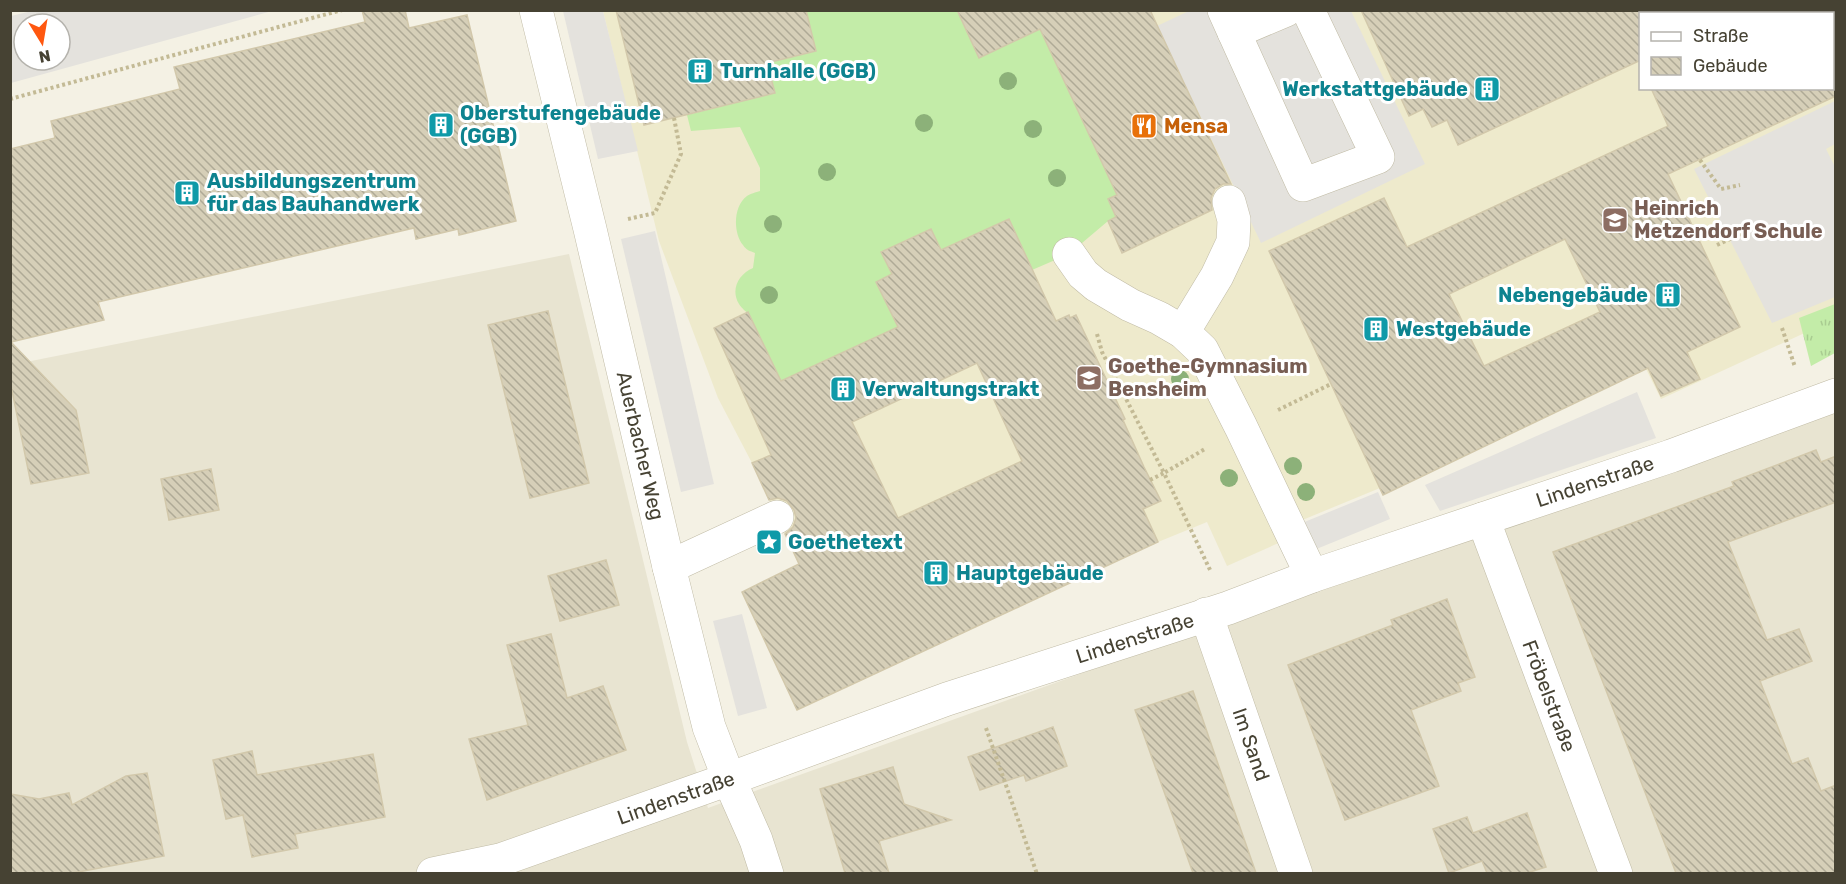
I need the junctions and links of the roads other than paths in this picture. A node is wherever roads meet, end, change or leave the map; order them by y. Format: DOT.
graph roads {
  1 [pos="536,10"];
  2 [pos="1286,10"];
  3 [pos="1308,10"];
  4 [pos="1229,21"];
  5 [pos="1229,202"];
  6 [pos="1069,254"];
  7 [pos="1183,332"];
  8 [pos="1836,395"];
  9 [pos="777,517"];
  10 [pos="1483,519"];
  11 [pos="669,567"];
  12 [pos="1312,576"];
  13 [pos="1217,611"];
  14 [pos="729,779"];
  15 [pos="433,873"];
  16 [pos="767,873"];
  17 [pos="1296,873"];
  18 [pos="1616,873"];
  1 -- 11 [label="street, Auerbacher Weg"];
  2 -- 4 [label="street"];
  3 -- 4 [label="street"];
  5 -- 7 [label="street"];
  6 -- 7 [label="street"];
  7 -- 12 [label="street"];
  8 -- 10 [label="street, Lindenstraße"];
  9 -- 11 [label="street"];
  10 -- 12 [label="street, Lindenstraße"];
  10 -- 18 [label="street, Fröbelstraße"];
  11 -- 14 [label="street, Auerbacher Weg"];
  12 -- 13 [label="street, Lindenstraße"];
  13 -- 14 [label="street, Lindenstraße"];
  13 -- 17 [label="street, Im Sand"];
  14 -- 15 [label="street, Lindenstraße"];
  14 -- 16 [label="street, Auerbacher Weg"];
}
